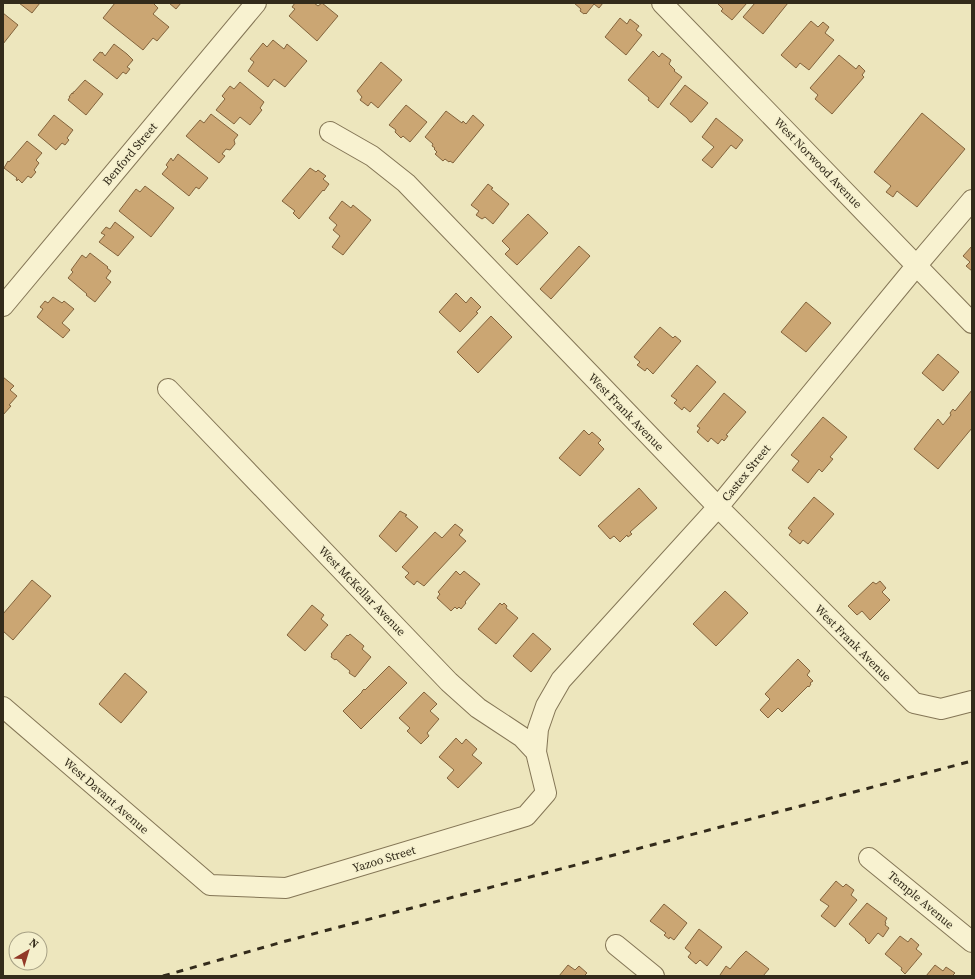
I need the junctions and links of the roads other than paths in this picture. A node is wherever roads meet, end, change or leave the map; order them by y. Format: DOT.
graph roads {
  1 [pos="256,3"];
  2 [pos="662,3"];
  3 [pos="330,132"];
  4 [pos="972,200"];
  5 [pos="917,265"];
  6 [pos="3,306"];
  7 [pos="972,323"];
  8 [pos="168,389"];
  9 [pos="718,507"];
  10 [pos="972,701"];
  11 [pos="3,707"];
  12 [pos="536,752"];
  13 [pos="546,793"];
  14 [pos="869,858"];
  15 [pos="210,885"];
  16 [pos="972,942"];
  17 [pos="616,945"];
  18 [pos="654,976"];
  1 -- 6 [label="street, Benford Street"];
  2 -- 5 [label="street, West Norwood Avenue"];
  3 -- 9 [label="street, West Frank Avenue"];
  4 -- 5 [label="street, Castex Street"];
  5 -- 7 [label="street, West Norwood Avenue"];
  5 -- 9 [label="street, Castex Street"];
  8 -- 12 [label="street, West McKellar Avenue"];
  9 -- 10 [label="street, West Frank Avenue"];
  9 -- 12 [label="street, Castex Street"];
  11 -- 15 [label="street, West Davant Avenue"];
  12 -- 13 [label="street, West McKellar Avenue"];
  13 -- 15 [label="street, Yazoo Street"];
  14 -- 16 [label="street, Temple Avenue"];
  17 -- 18 [label="street"];
}
